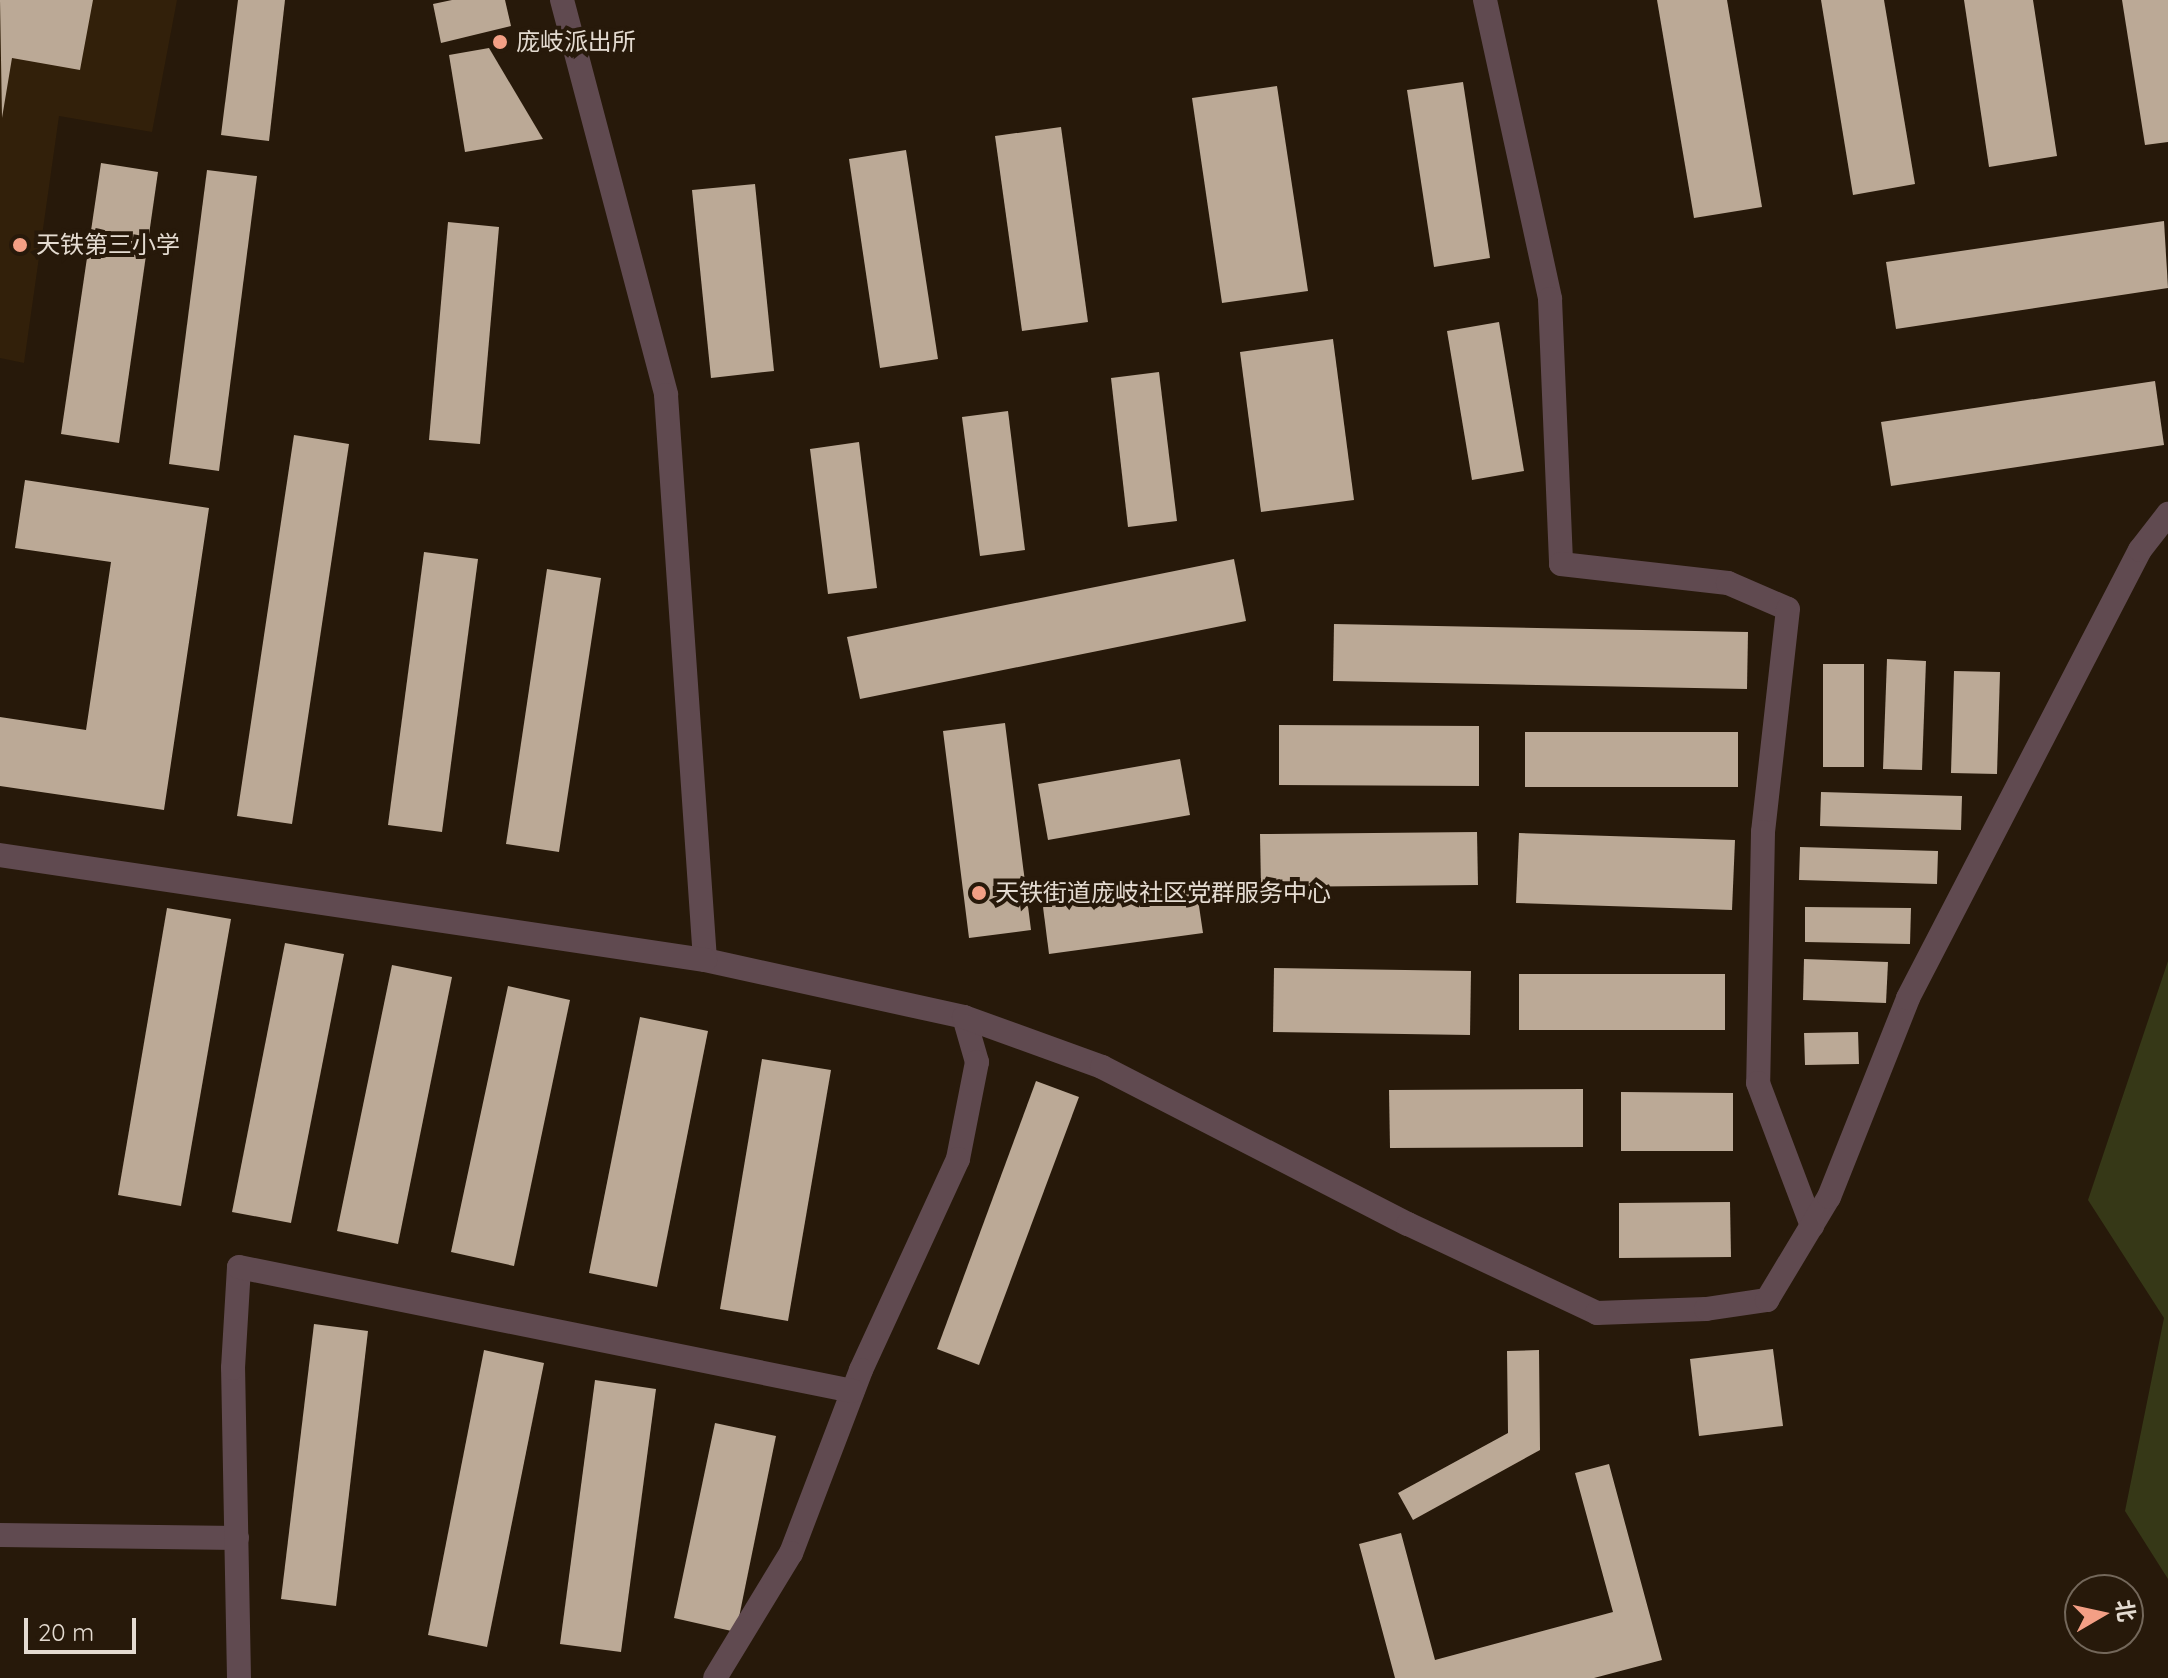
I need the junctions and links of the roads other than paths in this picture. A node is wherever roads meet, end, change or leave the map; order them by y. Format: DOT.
graph roads {
  1 [pos="562,0"];
  2 [pos="1485,0"];
  3 [pos="2168,514"];
  4 [pos="0,855"];
  5 [pos="705,960"];
  6 [pos="964,1017"];
  7 [pos="1812,1226"];
  8 [pos="853,1391"];
  9 [pos="0,1535"];
  10 [pos="237,1538"];
  11 [pos="239,1678"];
  12 [pos="715,1678"];
  1 -- 5 [label="street"];
  2 -- 7 [label="street"];
  3 -- 7 [label="street"];
  4 -- 5 [label="street"];
  5 -- 6 [label="street"];
  6 -- 7 [label="street"];
  6 -- 8 [label="street"];
  8 -- 10 [label="street"];
  8 -- 12 [label="street"];
  9 -- 10 [label="street"];
  10 -- 11 [label="street"];
}
